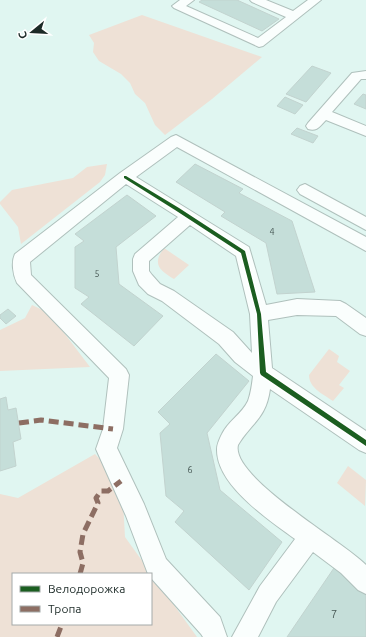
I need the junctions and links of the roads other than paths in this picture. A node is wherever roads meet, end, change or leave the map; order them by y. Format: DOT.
graph roads {
  1 [pos="188,0"];
  2 [pos="256,0"];
  3 [pos="315,0"];
  4 [pos="294,16"];
  5 [pos="366,75"];
  6 [pos="324,114"];
  7 [pos="313,126"];
  8 [pos="366,131"];
  9 [pos="125,177"];
  10 [pos="305,190"];
  11 [pos="189,217"];
  12 [pos="366,224"];
  13 [pos="366,245"];
  14 [pos="259,314"];
  15 [pos="366,328"];
  16 [pos="263,373"];
  17 [pos="366,443"];
  18 [pos="310,538"];
  19 [pos="366,582"];
  20 [pos="215,637"];
  21 [pos="244,637"];
  1 -- 4 [label="street"];
  2 -- 4 [label="street"];
  3 -- 4 [label="street"];
  5 -- 6 [label="street"];
  6 -- 7 [label="street"];
  6 -- 8 [label="street"];
  9 -- 11 [label="street"];
  9 -- 13 [label="street"];
  9 -- 20 [label="street"];
  10 -- 12 [label="street"];
  11 -- 14 [label="street"];
  11 -- 16 [label="street"];
  14 -- 15 [label="street"];
  14 -- 16 [label="street"];
  16 -- 17 [label="street"];
  16 -- 18 [label="street"];
  18 -- 19 [label="street"];
  18 -- 21 [label="street"];
}
